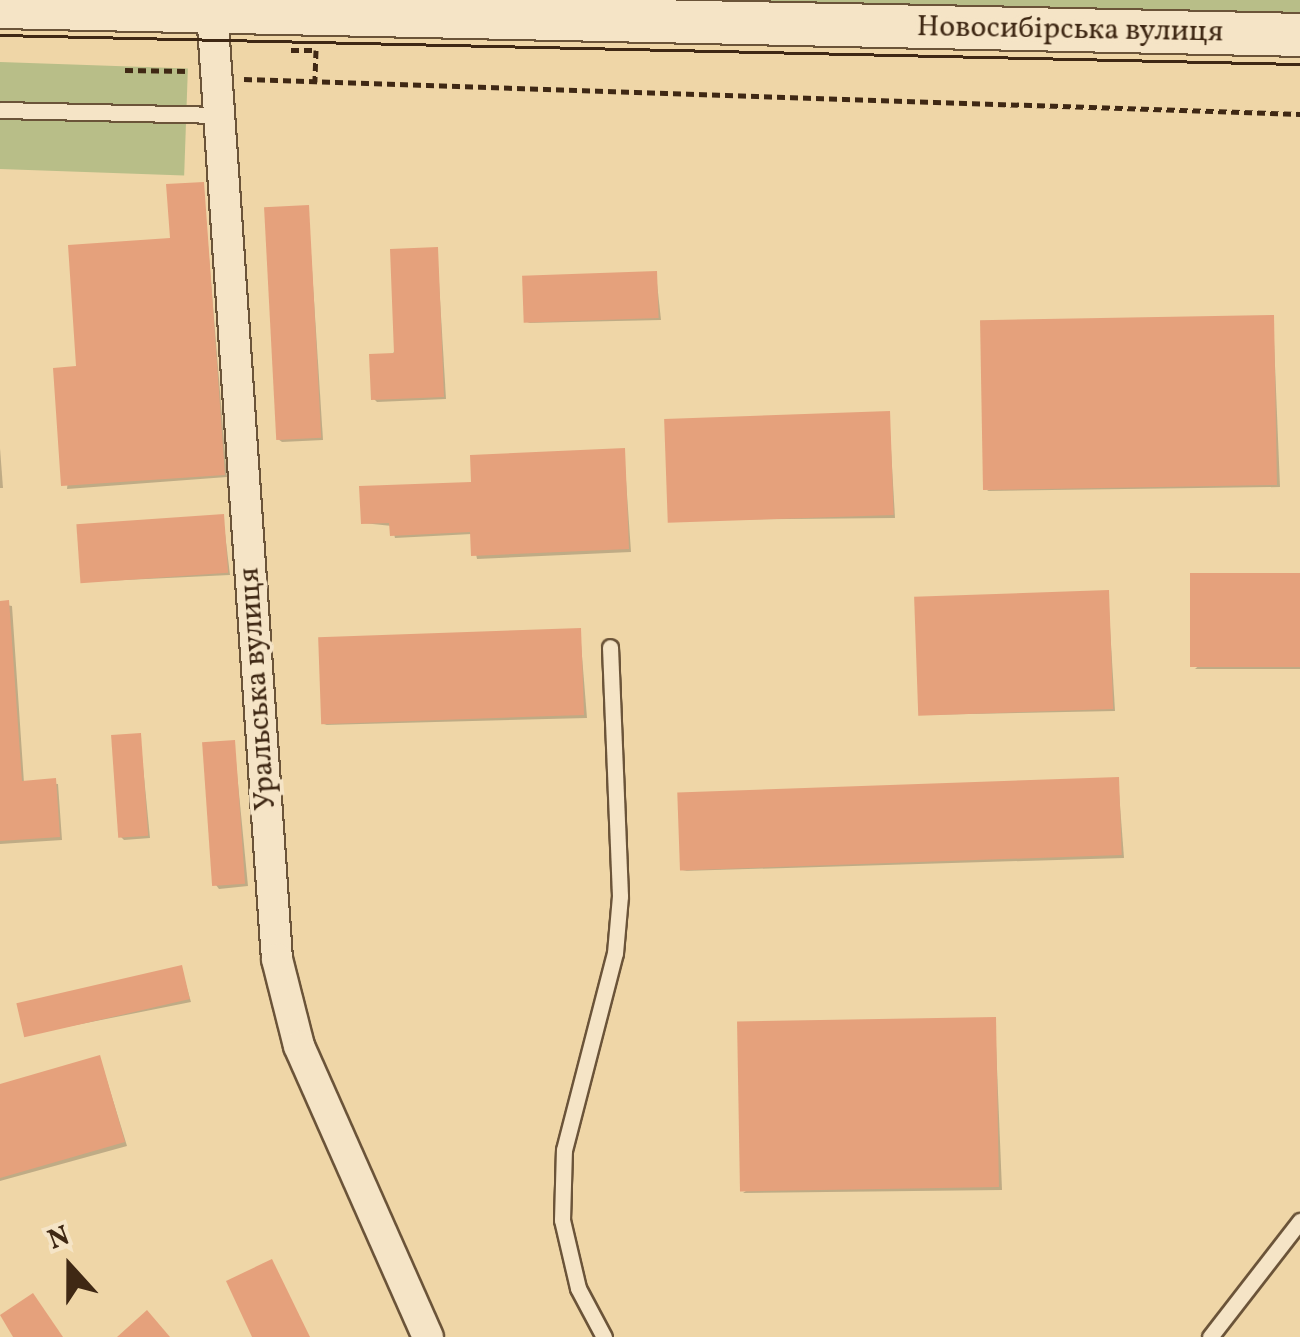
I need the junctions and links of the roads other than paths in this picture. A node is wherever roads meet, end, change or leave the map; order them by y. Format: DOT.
graph roads {
  1 [pos="0,8"];
  2 [pos="212,11"];
  3 [pos="1300,35"];
  4 [pos="0,110"];
  5 [pos="218,115"];
  6 [pos="610,647"];
  7 [pos="1300,1221"];
  8 [pos="428,1337"];
  9 [pos="604,1337"];
  10 [pos="1210,1337"];
  1 -- 2 [label="main road, Новосибірська вулиця"];
  2 -- 3 [label="main road, Новосибірська вулиця"];
  2 -- 5 [label="street, Уральська вулиця"];
  4 -- 5 [label="lane"];
  5 -- 8 [label="street, Уральська вулиця"];
  6 -- 9 [label="lane"];
  7 -- 10 [label="lane"];
}
